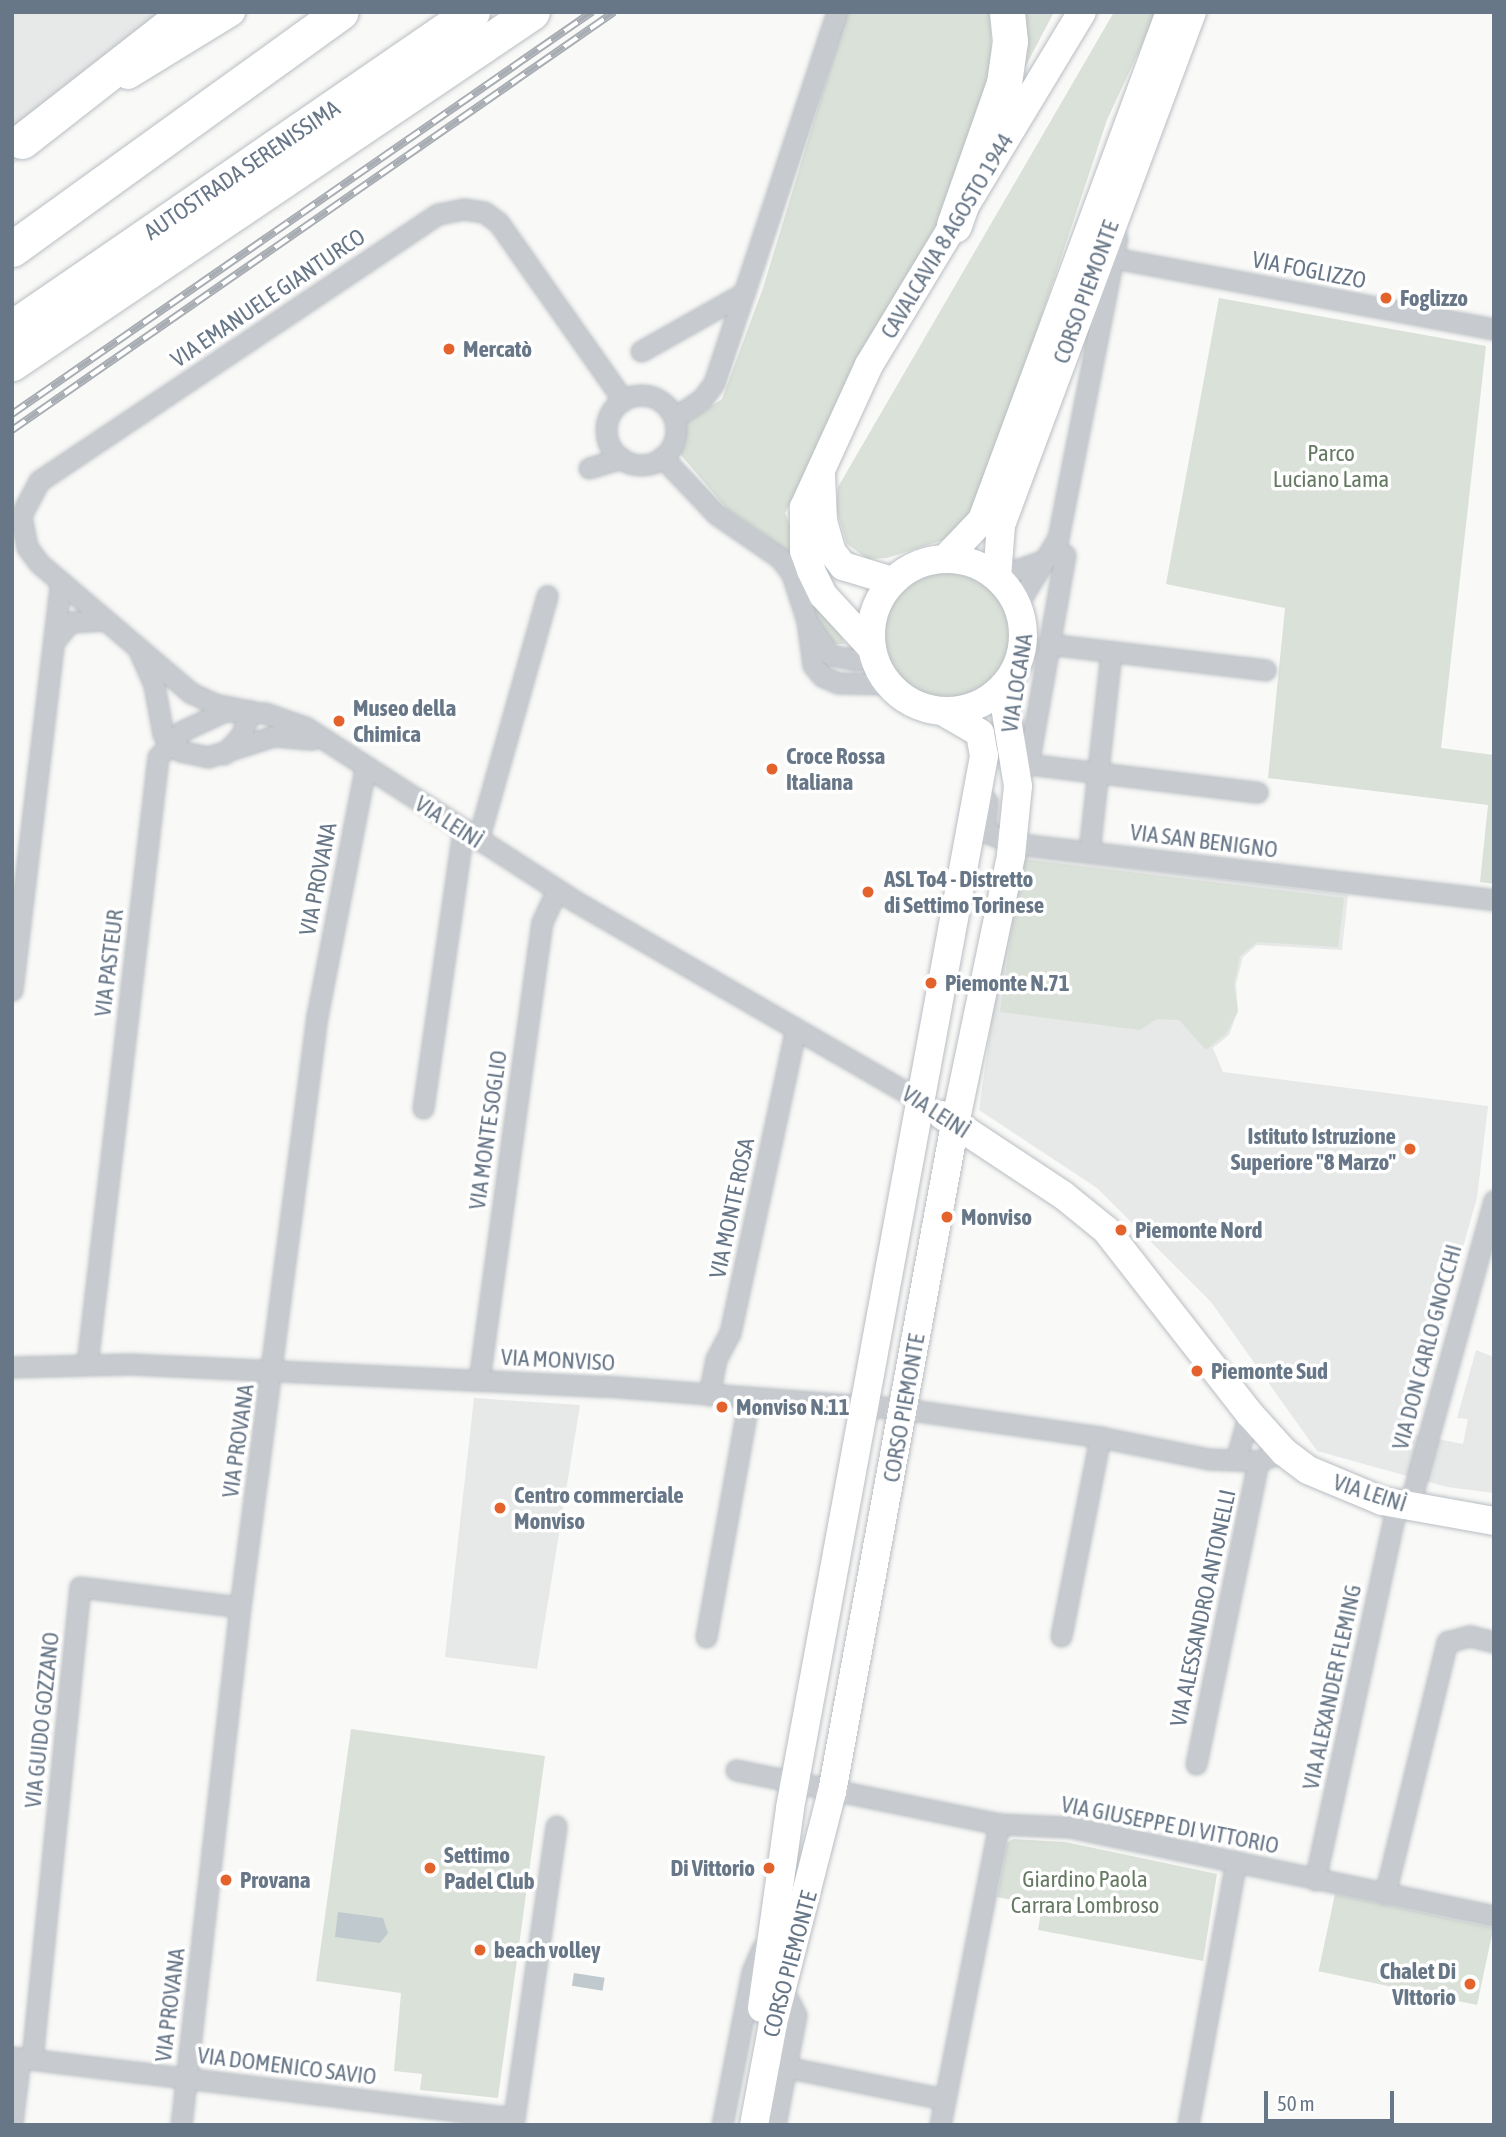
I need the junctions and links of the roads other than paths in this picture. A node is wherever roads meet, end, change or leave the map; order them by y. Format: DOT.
graph roads {
  1 [pos="187,12"];
  2 [pos="231,12"];
  3 [pos="341,12"];
  4 [pos="472,12"];
  5 [pos="531,12"];
  6 [pos="837,12"];
  7 [pos="1007,12"];
  8 [pos="1082,12"];
  9 [pos="1170,12"];
  10 [pos="1192,12"];
  11 [pos="17,144"];
  12 [pos="1118,205"];
  13 [pos="954,225"];
  14 [pos="12,249"];
  15 [pos="1114,258"];
  16 [pos="744,293"];
  17 [pos="12,328"];
  18 [pos="1494,329"];
  19 [pos="641,351"];
  20 [pos="12,363"];
  21 [pos="624,400"];
  22 [pos="674,418"];
  23 [pos="662,457"];
  24 [pos="820,465"];
  25 [pos="1049,553"];
  26 [pos="946,558"];
  27 [pos="997,577"];
  28 [pos="892,581"];
  29 [pos="61,582"];
  30 [pos="547,596"];
  31 [pos="1017,605"];
  32 [pos="104,620"];
  33 [pos="807,621"];
  34 [pos="57,639"];
  35 [pos="1048,644"];
  36 [pos="137,649"];
  37 [pos="872,649"];
  38 [pos="1111,652"];
  39 [pos="1265,670"];
  40 [pos="888,684"];
  41 [pos="1002,688"];
  42 [pos="250,711"];
  43 [pos="944,712"];
  44 [pos="168,742"];
  45 [pos="324,743"];
  46 [pos="224,754"];
  47 [pos="984,756"];
  48 [pos="365,768"];
  49 [pos="1098,772"];
  50 [pos="1257,792"];
  51 [pos="470,835"];
  52 [pos="1012,843"];
  53 [pos="1089,852"];
  54 [pos="557,890"];
  55 [pos="18,901"];
  56 [pos="1494,901"];
  57 [pos="12,990"];
  58 [pos="796,1029"];
  59 [pos="919,1100"];
  60 [pos="423,1108"];
  61 [pos="955,1124"];
  62 [pos="1494,1201"];
  63 [pos="88,1364"];
  64 [pos="12,1367"];
  65 [pos="272,1371"];
  66 [pos="478,1380"];
  67 [pos="709,1395"];
  68 [pos="749,1398"];
  69 [pos="862,1408"];
  70 [pos="904,1409"];
  71 [pos="1249,1413"];
  72 [pos="1100,1437"];
  73 [pos="1284,1452"];
  74 [pos="1236,1460"];
  75 [pos="1258,1461"];
  76 [pos="1403,1506"];
  77 [pos="1494,1521"];
  78 [pos="240,1607"];
  79 [pos="1061,1636"];
  80 [pos="706,1637"];
  81 [pos="1494,1642"];
  82 [pos="1196,1764"];
  83 [pos="736,1770"];
  84 [pos="795,1784"];
  85 [pos="832,1792"];
  86 [pos="999,1824"];
  87 [pos="556,1826"];
  88 [pos="1236,1861"];
  89 [pos="1315,1880"];
  90 [pos="1385,1894"];
  91 [pos="775,1915"];
  92 [pos="1494,1916"];
  93 [pos="783,1989"];
  94 [pos="21,2058"];
  95 [pos="785,2067"];
  96 [pos="187,2078"];
  97 [pos="944,2099"];
  98 [pos="514,2121"];
  99 [pos="12,2123"];
  100 [pos="181,2125"];
  101 [pos="722,2125"];
  102 [pos="740,2125"];
  103 [pos="754,2125"];
  104 [pos="775,2125"];
  105 [pos="940,2125"];
  106 [pos="1188,2125"];
  1 -- 11 [label="highway"];
  2 -- 11 [label="main road"];
  3 -- 14 [label="highway"];
  4 -- 17 [label="highway, AUTOSTRADA SERENISSIMA"];
  5 -- 20 [label="highway"];
  6 -- 16 [label="street"];
  7 -- 13 [label="highway"];
  8 -- 13 [label="main road, CAVALCAVIA 8 AGOSTO 1944"];
  9 -- 26 [label="main road, CORSO PIEMONTE"];
  10 -- 12 [label="main road, CORSO PIEMONTE"];
  12 -- 15 [label="street"];
  12 -- 27 [label="main road, CORSO PIEMONTE"];
  13 -- 24 [label="main road, CAVALCAVIA 8 AGOSTO 1944"];
  15 -- 18 [label="street, VIA FOGLIZZO"];
  15 -- 25 [label="street"];
  16 -- 19 [label="street"];
  16 -- 22 [label="street"];
  21 -- 22 [label="street"];
  21 -- 23 [label="street"];
  21 -- 29 [label="street, VIA EMANUELE GIANTURCO"];
  22 -- 23 [label="street"];
  23 -- 33 [label="street"];
  24 -- 28 [label="main road, CAVALCAVIA 8 AGOSTO 1944"];
  24 -- 37 [label="main road, CAVALCAVIA 8 AGOSTO 1944"];
  25 -- 27 [label="street"];
  25 -- 31 [label="street"];
  25 -- 35 [label="street, VIA LOCANA"];
  26 -- 27 [label="main road"];
  26 -- 28 [label="main road"];
  27 -- 31 [label="main road"];
  28 -- 37 [label="main road"];
  29 -- 32 [label="street, VIA EMANUELE GIANTURCO"];
  29 -- 34 [label="street"];
  30 -- 51 [label="street"];
  31 -- 41 [label="main road"];
  32 -- 34 [label="street"];
  32 -- 36 [label="street, VIA EMANUELE GIANTURCO"];
  33 -- 37 [label="street"];
  33 -- 40 [label="street"];
  34 -- 55 [label="street"];
  35 -- 38 [label="street"];
  35 -- 49 [label="street, VIA LOCANA"];
  36 -- 42 [label="street, VIA EMANUELE GIANTURCO"];
  36 -- 44 [label="street"];
  37 -- 40 [label="main road"];
  38 -- 39 [label="street"];
  38 -- 49 [label="street"];
  40 -- 43 [label="main road"];
  41 -- 43 [label="main road"];
  41 -- 52 [label="main road, CORSO PIEMONTE"];
  42 -- 44 [label="street"];
  42 -- 45 [label="street"];
  42 -- 46 [label="street"];
  43 -- 47 [label="main road"];
  44 -- 46 [label="street"];
  44 -- 63 [label="street, VIA PASTEUR"];
  45 -- 46 [label="street"];
  45 -- 48 [label="street, VIA LEINÌ"];
  47 -- 52 [label="street, VIA SAN BENIGNO"];
  47 -- 59 [label="main road, CORSO PIEMONTE"];
  48 -- 51 [label="street, VIA LEINÌ"];
  48 -- 65 [label="street, VIA PROVANA"];
  49 -- 50 [label="street, VIA LOCANA"];
  49 -- 53 [label="street"];
  51 -- 54 [label="street, VIA LEINÌ"];
  51 -- 60 [label="street"];
  52 -- 53 [label="street, VIA SAN BENIGNO"];
  52 -- 61 [label="main road, CORSO PIEMONTE"];
  53 -- 56 [label="street, VIA SAN BENIGNO"];
  54 -- 58 [label="street, VIA LEINÌ"];
  54 -- 66 [label="street, VIA MONTE SOGLIO"];
  55 -- 57 [label="street"];
  58 -- 59 [label="street, VIA LEINÌ"];
  58 -- 67 [label="street, VIA MONTE ROSA"];
  59 -- 61 [label="main road, VIA LEINÌ"];
  59 -- 69 [label="main road, CORSO PIEMONTE"];
  61 -- 70 [label="main road, CORSO PIEMONTE"];
  61 -- 71 [label="main road, VIA LEINÌ"];
  62 -- 76 [label="street, VIA DON CARLO GNOCCHI"];
  63 -- 64 [label="street, VIA MONVISO"];
  63 -- 65 [label="street, VIA MONVISO"];
  65 -- 66 [label="street, VIA MONVISO"];
  65 -- 78 [label="street, VIA PROVANA"];
  66 -- 67 [label="street, VIA MONVISO"];
  67 -- 68 [label="street, VIA MONVISO"];
  68 -- 69 [label="street, VIA MONVISO"];
  68 -- 80 [label="street"];
  69 -- 70 [label="street, VIA MONVISO"];
  69 -- 84 [label="main road, CORSO PIEMONTE"];
  70 -- 72 [label="street, VIA MONVISO"];
  70 -- 85 [label="main road, CORSO PIEMONTE"];
  71 -- 73 [label="main road, VIA LEINÌ"];
  71 -- 74 [label="street"];
  72 -- 74 [label="street, VIA MONVISO"];
  72 -- 79 [label="street"];
  73 -- 75 [label="street, VIA MONVISO"];
  73 -- 76 [label="main road, VIA LEINÌ"];
  74 -- 75 [label="street, VIA MONVISO"];
  75 -- 82 [label="street, VIA ALESSANDRO ANTONELLI"];
  76 -- 77 [label="main road, VIA LEINÌ"];
  76 -- 89 [label="street, VIA ALEXANDER FLEMING"];
  78 -- 94 [label="street, VIA GUIDO GOZZANO"];
  78 -- 96 [label="street, VIA PROVANA"];
  81 -- 90 [label="street"];
  83 -- 84 [label="street, VIA GIUSEPPE DI VITTORIO"];
  84 -- 85 [label="street, VIA GIUSEPPE DI VITTORIO"];
  84 -- 91 [label="main road, CORSO PIEMONTE"];
  85 -- 86 [label="street, VIA GIUSEPPE DI VITTORIO"];
  85 -- 93 [label="main road, CORSO PIEMONTE"];
  86 -- 88 [label="street, VIA GIUSEPPE DI VITTORIO"];
  86 -- 97 [label="street"];
  87 -- 98 [label="street"];
  88 -- 89 [label="street, VIA GIUSEPPE DI VITTORIO"];
  88 -- 106 [label="street"];
  89 -- 90 [label="street, VIA GIUSEPPE DI VITTORIO"];
  90 -- 92 [label="street, VIA GIUSEPPE DI VITTORIO"];
  91 -- 101 [label="street, CORSO PIEMONTE"];
  91 -- 102 [label="main road, CORSO PIEMONTE"];
  93 -- 95 [label="street"];
  93 -- 103 [label="main road, CORSO PIEMONTE"];
  94 -- 96 [label="street, VIA DOMENICO SAVIO"];
  94 -- 99 [label="street"];
  95 -- 97 [label="street"];
  95 -- 104 [label="street"];
  96 -- 98 [label="street, VIA DOMENICO SAVIO"];
  96 -- 100 [label="street, VIA PROVANA"];
  97 -- 105 [label="street"];
}
